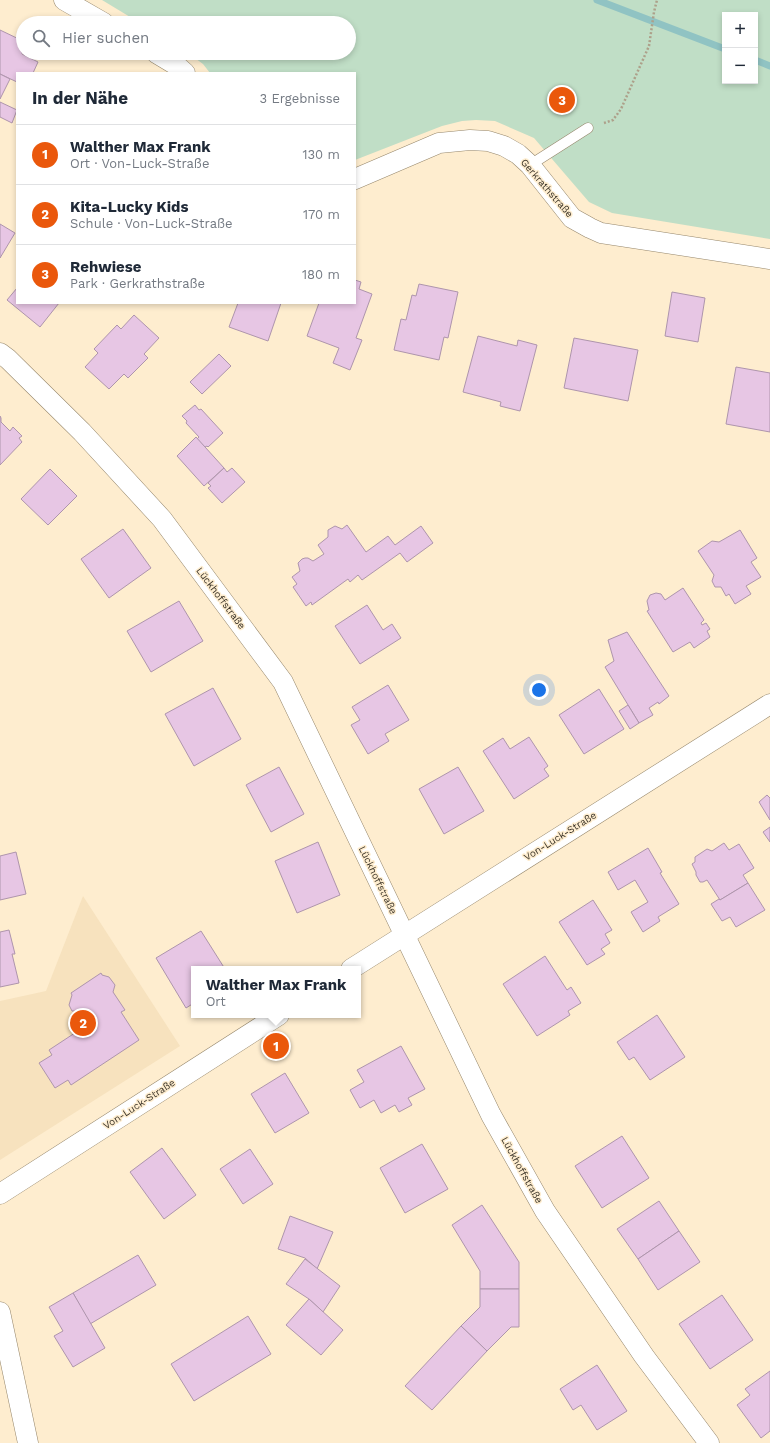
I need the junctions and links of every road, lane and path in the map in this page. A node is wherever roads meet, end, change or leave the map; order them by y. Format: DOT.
graph roads {
  1 [pos="64,0"];
  2 [pos="657,0"];
  3 [pos="92,16"];
  4 [pos="168,60"];
  5 [pos="184,72"];
  6 [pos="588,128"];
  7 [pos="530,165"];
  8 [pos="356,179"];
  9 [pos="770,259"];
  10 [pos="0,353"];
  11 [pos="770,704"];
  12 [pos="404,935"];
  13 [pos="356,966"];
  14 [pos="274,1018"];
  15 [pos="0,1194"];
  16 [pos="0,1312"];
  17 [pos="28,1443"];
  18 [pos="709,1443"];
  1 -- 3 [label="street"];
  2 -- 6 [label="path"];
  4 -- 5 [label="street"];
  6 -- 7 [label="lane"];
  7 -- 8 [label="street, Gerkrathstraße"];
  7 -- 9 [label="street, Gerkrathstraße"];
  10 -- 12 [label="street, Lückhoffstraße"];
  11 -- 12 [label="street, Von-Luck-Straße"];
  12 -- 13 [label="street, Von-Luck-Straße"];
  12 -- 18 [label="street, Lückhoffstraße"];
  14 -- 15 [label="street, Von-Luck-Straße"];
  16 -- 17 [label="street"];
}
